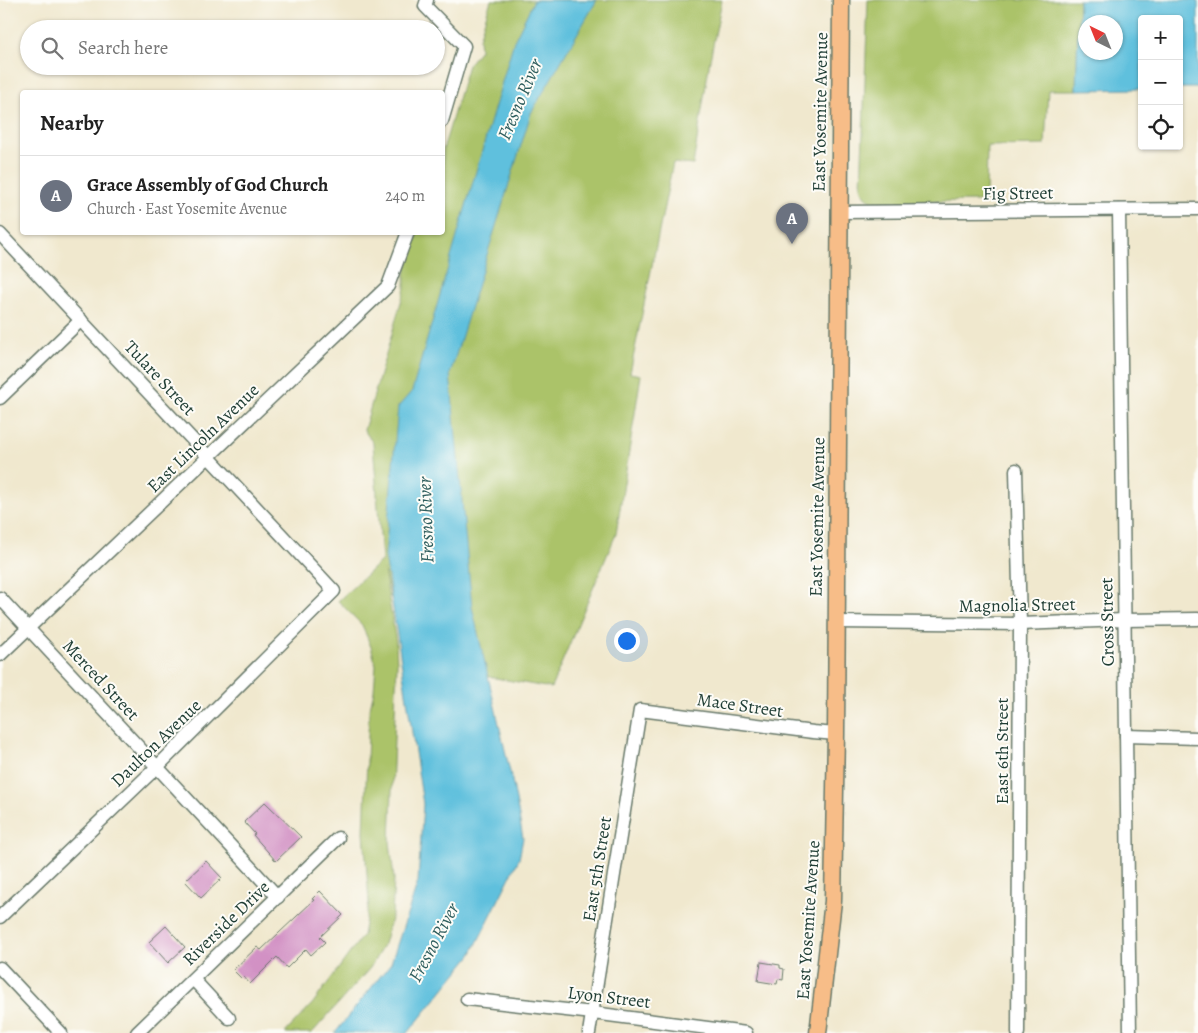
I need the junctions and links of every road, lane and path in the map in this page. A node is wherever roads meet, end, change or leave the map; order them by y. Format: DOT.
graph roads {
  1 [pos="427,0"];
  2 [pos="841,0"];
  3 [pos="439,20"];
  4 [pos="445,27"];
  5 [pos="445,111"];
  6 [pos="1198,209"];
  7 [pos="1119,210"];
  8 [pos="839,212"];
  9 [pos="0,234"];
  10 [pos="407,235"];
  11 [pos="81,320"];
  12 [pos="0,398"];
  13 [pos="209,457"];
  14 [pos="1016,470"];
  15 [pos="334,592"];
  16 [pos="0,598"];
  17 [pos="1198,619"];
  18 [pos="1124,620"];
  19 [pos="836,622"];
  20 [pos="1020,624"];
  21 [pos="28,628"];
  22 [pos="0,655"];
  23 [pos="640,710"];
  24 [pos="836,734"];
  25 [pos="1126,736"];
  26 [pos="1198,738"];
  27 [pos="158,766"];
  28 [pos="338,838"];
  29 [pos="278,898"];
  30 [pos="0,917"];
  31 [pos="0,968"];
  32 [pos="193,980"];
  33 [pos="467,999"];
  34 [pos="593,1013"];
  35 [pos="229,1018"];
  36 [pos="61,1033"];
  37 [pos="137,1033"];
  38 [pos="589,1033"];
  39 [pos="746,1033"];
  40 [pos="818,1033"];
  41 [pos="1018,1033"];
  42 [pos="1130,1033"];
  1 -- 3 [label="street"];
  2 -- 8 [label="main road, East Yosemite Avenue"];
  4 -- 5 [label="street"];
  6 -- 7 [label="street, Fig Street"];
  7 -- 8 [label="street, Fig Street"];
  7 -- 18 [label="street, Cross Street"];
  8 -- 19 [label="main road, East Yosemite Avenue"];
  9 -- 11 [label="street, Tulare Street"];
  10 -- 13 [label="street, East Lincoln Avenue"];
  11 -- 12 [label="street"];
  11 -- 13 [label="street, Tulare Street"];
  13 -- 15 [label="street, Tulare Street"];
  13 -- 21 [label="street, East Lincoln Avenue"];
  14 -- 20 [label="street, East 6th Street"];
  15 -- 27 [label="street, Daulton Avenue"];
  16 -- 21 [label="street, Merced Street"];
  17 -- 18 [label="street, Magnolia Street"];
  18 -- 20 [label="street, Magnolia Street"];
  18 -- 25 [label="street, Cross Street"];
  19 -- 20 [label="street, Magnolia Street"];
  19 -- 24 [label="main road, East Yosemite Avenue"];
  20 -- 41 [label="street, East 6th Street"];
  21 -- 22 [label="street, East Lincoln Avenue"];
  21 -- 27 [label="street, Merced Street"];
  23 -- 24 [label="street, Mace Street"];
  23 -- 34 [label="street, East 5th Street"];
  24 -- 40 [label="main road, East Yosemite Avenue"];
  25 -- 26 [label="street"];
  25 -- 42 [label="street, Cross Street"];
  27 -- 29 [label="street, Merced Street"];
  27 -- 30 [label="street, Daulton Avenue"];
  28 -- 29 [label="street, Riverside Drive"];
  29 -- 32 [label="street, Riverside Drive"];
  31 -- 36 [label="street"];
  32 -- 35 [label="street"];
  32 -- 37 [label="street, Riverside Drive"];
  33 -- 34 [label="street, Lyon Street"];
  34 -- 38 [label="street, East 5th Street"];
  34 -- 39 [label="street, Lyon Street"];
}
